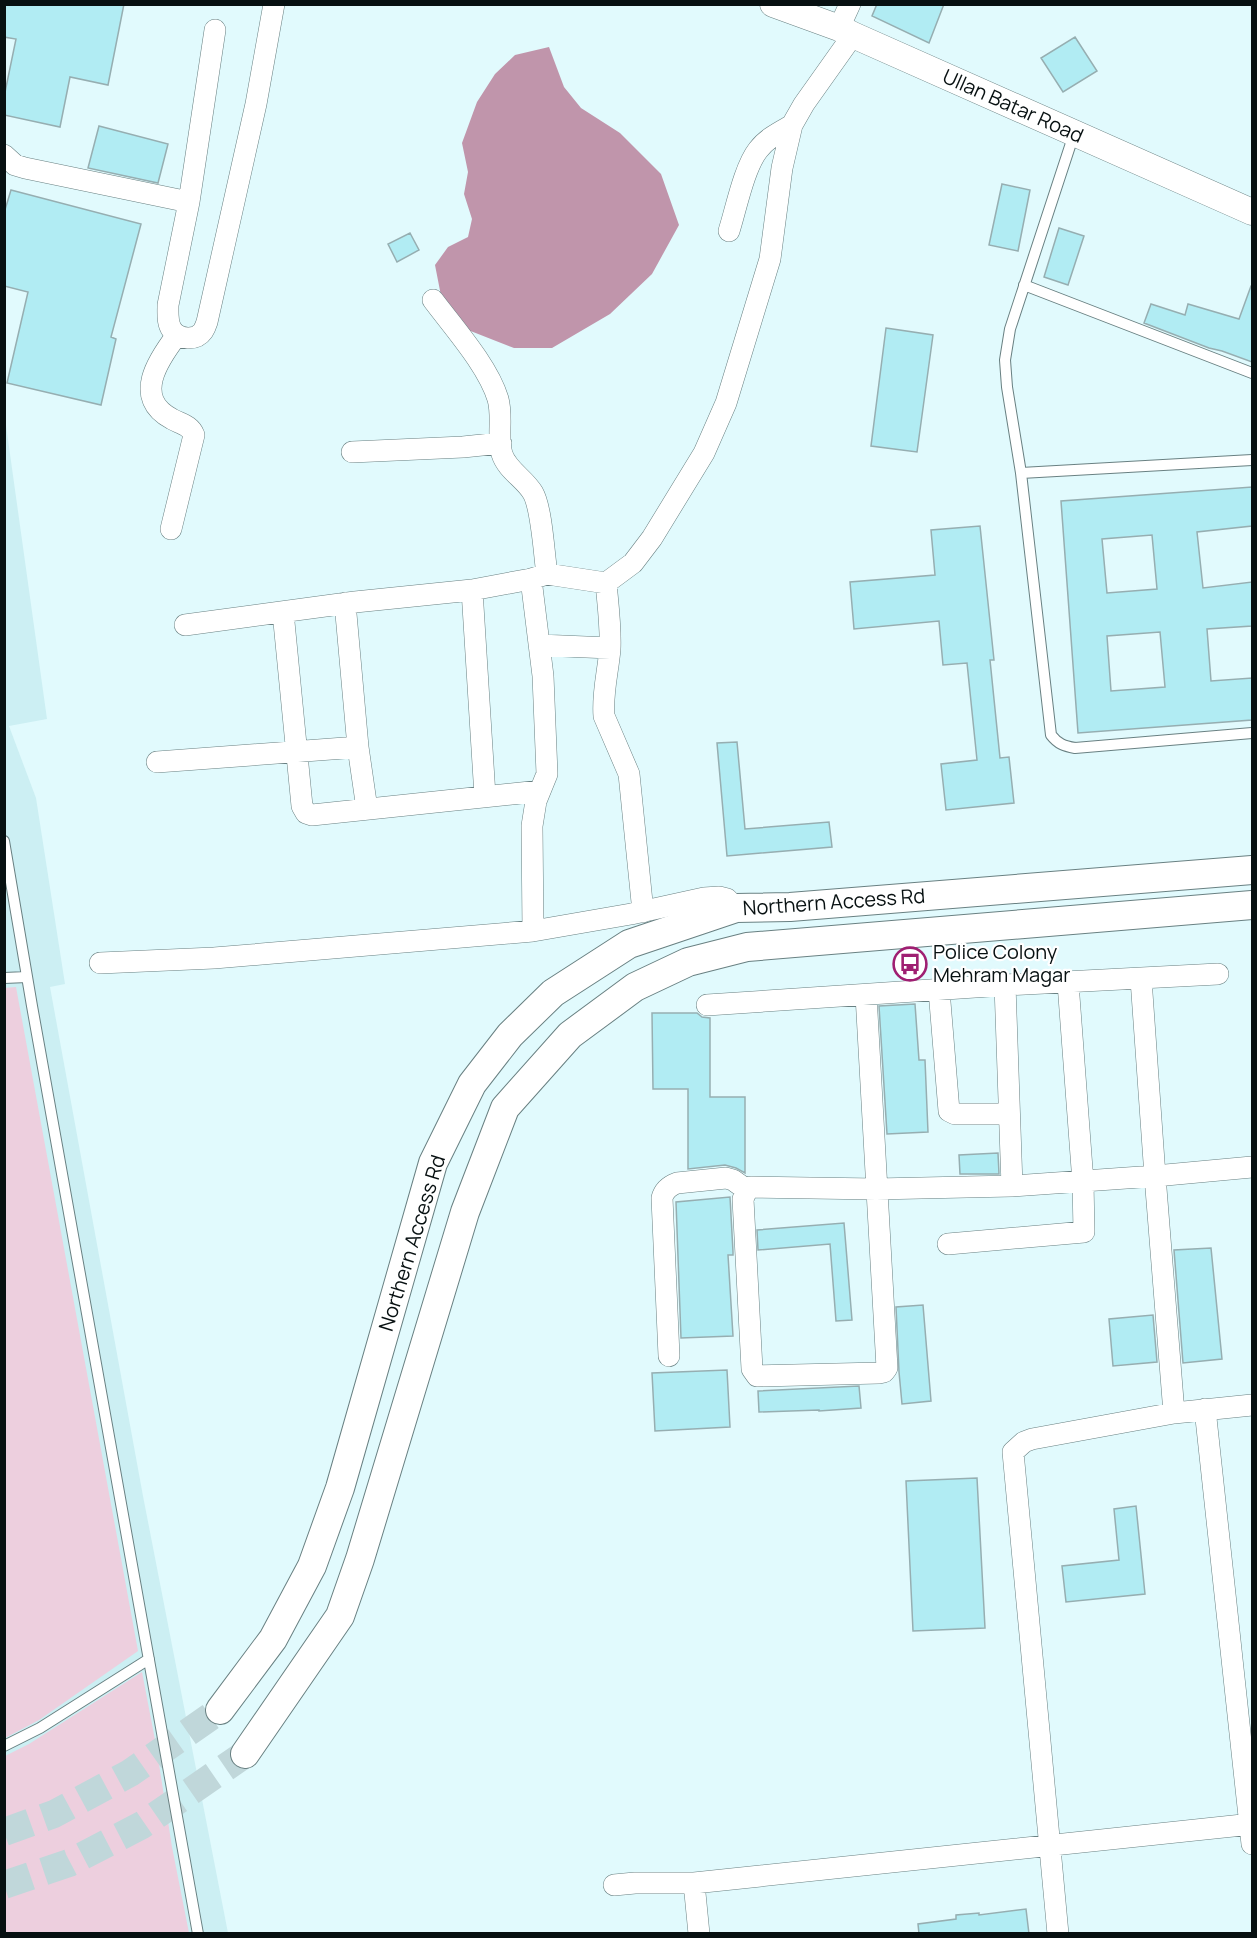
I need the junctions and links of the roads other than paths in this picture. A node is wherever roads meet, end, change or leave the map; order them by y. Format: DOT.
graph roads {
  1 [pos="274,4"];
  2 [pos="773,4"];
  3 [pos="850,4"];
  4 [pos="215,30"];
  5 [pos="846,32"];
  6 [pos="792,125"];
  7 [pos="1074,133"];
  8 [pos="4,155"];
  9 [pos="189,202"];
  10 [pos="1252,212"];
  11 [pos="729,231"];
  12 [pos="1024,285"];
  13 [pos="433,300"];
  14 [pos="177,335"];
  15 [pos="1252,373"];
  16 [pos="501,443"];
  17 [pos="352,452"];
  18 [pos="1252,460"];
  19 [pos="1021,473"];
  20 [pos="171,529"];
  21 [pos="539,577"];
  22 [pos="606,583"];
  23 [pos="472,590"];
  24 [pos="345,603"];
  25 [pos="283,612"];
  26 [pos="185,625"];
  27 [pos="539,645"];
  28 [pos="610,648"];
  29 [pos="1252,733"];
  30 [pos="358,747"];
  31 [pos="298,753"];
  32 [pos="157,762"];
  33 [pos="540,791"];
  34 [pos="485,796"];
  35 [pos="367,809"];
  36 [pos="4,841"];
  37 [pos="1252,870"];
  38 [pos="1252,905"];
  39 [pos="790,907"];
  40 [pos="736,908"];
  41 [pos="642,912"];
  42 [pos="534,931"];
  43 [pos="794,943"];
  44 [pos="100,963"];
  45 [pos="1218,974"];
  46 [pos="27,977"];
  47 [pos="4,978"];
  48 [pos="1141,979"];
  49 [pos="1068,982"];
  50 [pos="1005,985"];
  51 [pos="939,990"];
  52 [pos="866,995"];
  53 [pos="707,1005"];
  54 [pos="1009,1113"];
  55 [pos="1252,1167"];
  56 [pos="1155,1176"];
  57 [pos="1083,1182"];
  58 [pos="1012,1186"];
  59 [pos="876,1189"];
  60 [pos="747,1190"];
  61 [pos="948,1244"];
  62 [pos="669,1356"];
  63 [pos="1252,1405"];
  64 [pos="1205,1409"];
  65 [pos="1174,1413"];
  66 [pos="149,1659"];
  67 [pos="220,1710"];
  68 [pos="4,1746"];
  69 [pos="245,1754"];
  70 [pos="1252,1831"];
  71 [pos="1050,1845"];
  72 [pos="694,1882"];
  73 [pos="614,1886"];
  74 [pos="198,1934"];
  75 [pos="699,1934"];
  76 [pos="1058,1934"];
  1 -- 14 [label="street"];
  2 -- 5 [label="street, Ullan Batar Road"];
  3 -- 5 [label="street"];
  4 -- 9 [label="street"];
  5 -- 6 [label="street"];
  5 -- 7 [label="street, Ullan Batar Road"];
  6 -- 11 [label="street"];
  6 -- 22 [label="street"];
  7 -- 10 [label="street, Ullan Batar Road"];
  7 -- 12 [label="lane"];
  8 -- 9 [label="street"];
  9 -- 14 [label="street"];
  12 -- 15 [label="lane"];
  12 -- 19 [label="lane"];
  13 -- 16 [label="street"];
  14 -- 20 [label="street"];
  16 -- 17 [label="street"];
  16 -- 21 [label="street"];
  18 -- 19 [label="lane"];
  19 -- 29 [label="lane"];
  21 -- 22 [label="street"];
  21 -- 23 [label="street"];
  21 -- 27 [label="street"];
  22 -- 28 [label="street"];
  23 -- 24 [label="street"];
  23 -- 34 [label="street"];
  24 -- 25 [label="street"];
  24 -- 30 [label="street"];
  25 -- 26 [label="street"];
  25 -- 31 [label="street"];
  27 -- 28 [label="street"];
  27 -- 33 [label="street"];
  28 -- 41 [label="street"];
  30 -- 31 [label="street"];
  30 -- 35 [label="street"];
  31 -- 32 [label="street"];
  31 -- 35 [label="street"];
  33 -- 34 [label="street"];
  33 -- 42 [label="street"];
  34 -- 35 [label="street"];
  36 -- 46 [label="lane"];
  37 -- 39 [label="main road, Northern Access Rd"];
  38 -- 43 [label="main road, Northern Access Rd"];
  39 -- 40 [label="main road, Northern Access Rd"];
  39 -- 43 [label="main road"];
  40 -- 41 [label="street"];
  40 -- 67 [label="main road, Northern Access Rd"];
  41 -- 42 [label="street"];
  42 -- 44 [label="street"];
  43 -- 69 [label="main road, Northern Access Rd"];
  45 -- 48 [label="street"];
  46 -- 47 [label="lane"];
  46 -- 66 [label="lane"];
  48 -- 49 [label="street"];
  48 -- 56 [label="street"];
  49 -- 50 [label="street"];
  49 -- 57 [label="street"];
  50 -- 51 [label="street"];
  50 -- 54 [label="street"];
  51 -- 52 [label="street"];
  51 -- 54 [label="street"];
  52 -- 53 [label="street"];
  52 -- 59 [label="street"];
  54 -- 58 [label="street"];
  55 -- 56 [label="street"];
  56 -- 57 [label="street"];
  56 -- 65 [label="street"];
  57 -- 58 [label="street"];
  57 -- 61 [label="street"];
  58 -- 59 [label="street"];
  59 -- 60 [label="street"];
  59 -- 60 [label="street"];
  60 -- 62 [label="street"];
  63 -- 64 [label="street"];
  64 -- 65 [label="street"];
  64 -- 70 [label="street"];
  65 -- 71 [label="street"];
  66 -- 68 [label="lane"];
  66 -- 74 [label="lane"];
  70 -- 71 [label="street"];
  71 -- 72 [label="street"];
  71 -- 76 [label="street"];
  72 -- 73 [label="street"];
  72 -- 75 [label="street"];
}
